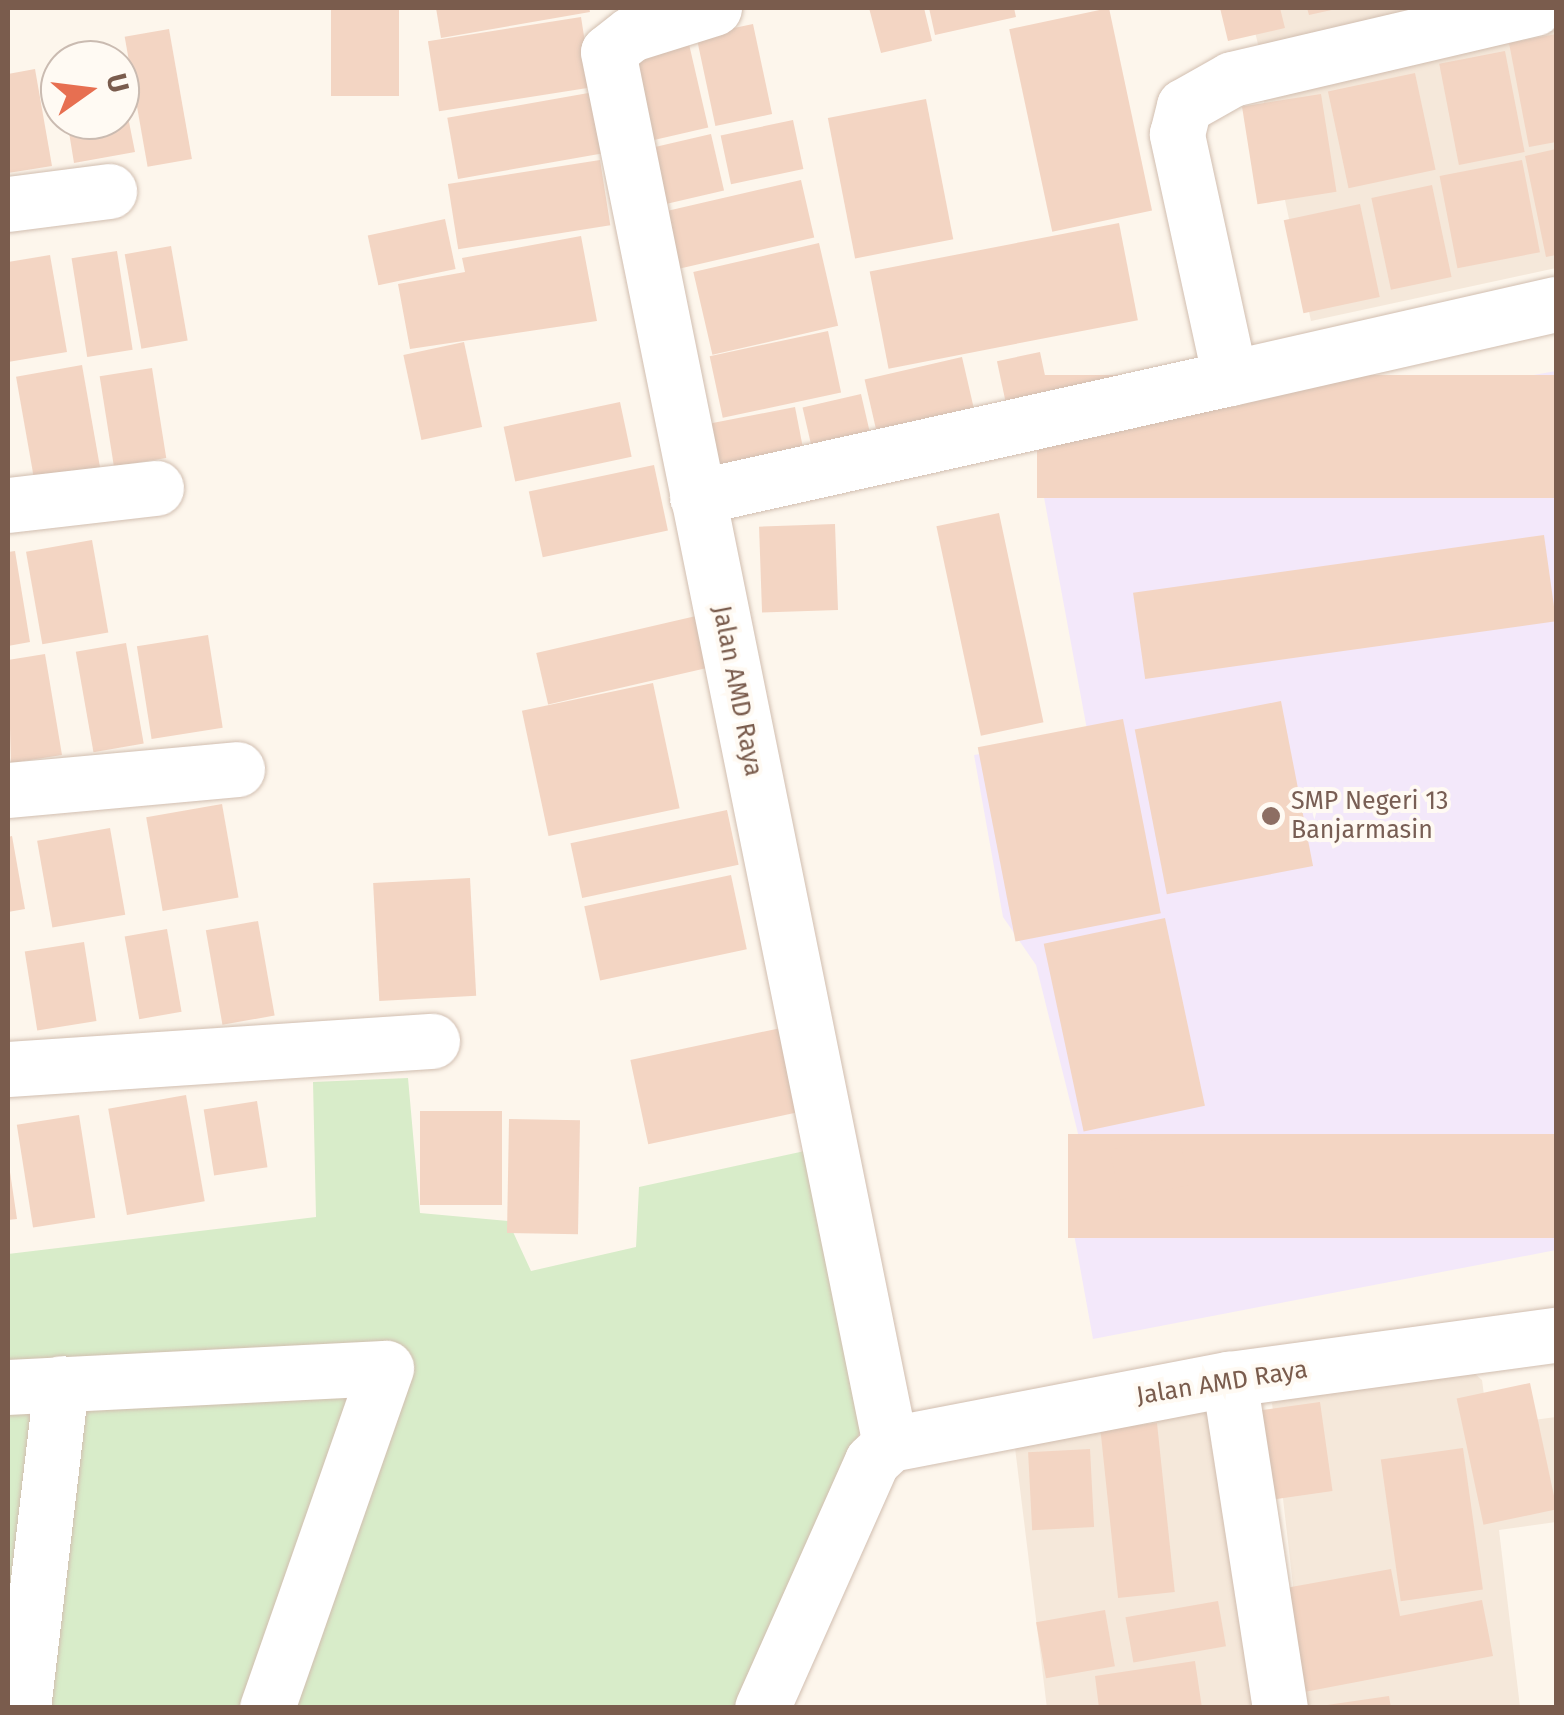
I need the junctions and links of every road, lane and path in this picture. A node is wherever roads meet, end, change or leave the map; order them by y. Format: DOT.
graph roads {
  1 [pos="714,8"];
  2 [pos="1536,8"];
  3 [pos="109,191"];
  4 [pos="8,204"];
  5 [pos="1556,304"];
  6 [pos="1230,378"];
  7 [pos="156,488"];
  8 [pos="697,497"];
  9 [pos="8,505"];
  10 [pos="237,769"];
  11 [pos="8,790"];
  12 [pos="432,1042"];
  13 [pos="8,1069"];
  14 [pos="1556,1335"];
  15 [pos="1229,1379"];
  16 [pos="61,1383"];
  17 [pos="8,1387"];
  18 [pos="890,1444"];
  19 [pos="22,1708"];
  20 [pos="267,1708"];
  21 [pos="762,1708"];
  22 [pos="1280,1708"];
  1 -- 8 [label="street, Jalan AMD Raya"];
  2 -- 6 [label="street"];
  3 -- 4 [label="street"];
  5 -- 6 [label="street"];
  6 -- 8 [label="street"];
  7 -- 9 [label="street"];
  8 -- 18 [label="street, Jalan AMD Raya"];
  10 -- 11 [label="street"];
  12 -- 13 [label="street"];
  14 -- 15 [label="street, Jalan AMD Raya"];
  15 -- 18 [label="street, Jalan AMD Raya"];
  15 -- 22 [label="street"];
  16 -- 17 [label="street"];
  16 -- 19 [label="street"];
  16 -- 20 [label="street"];
  18 -- 21 [label="street"];
}
